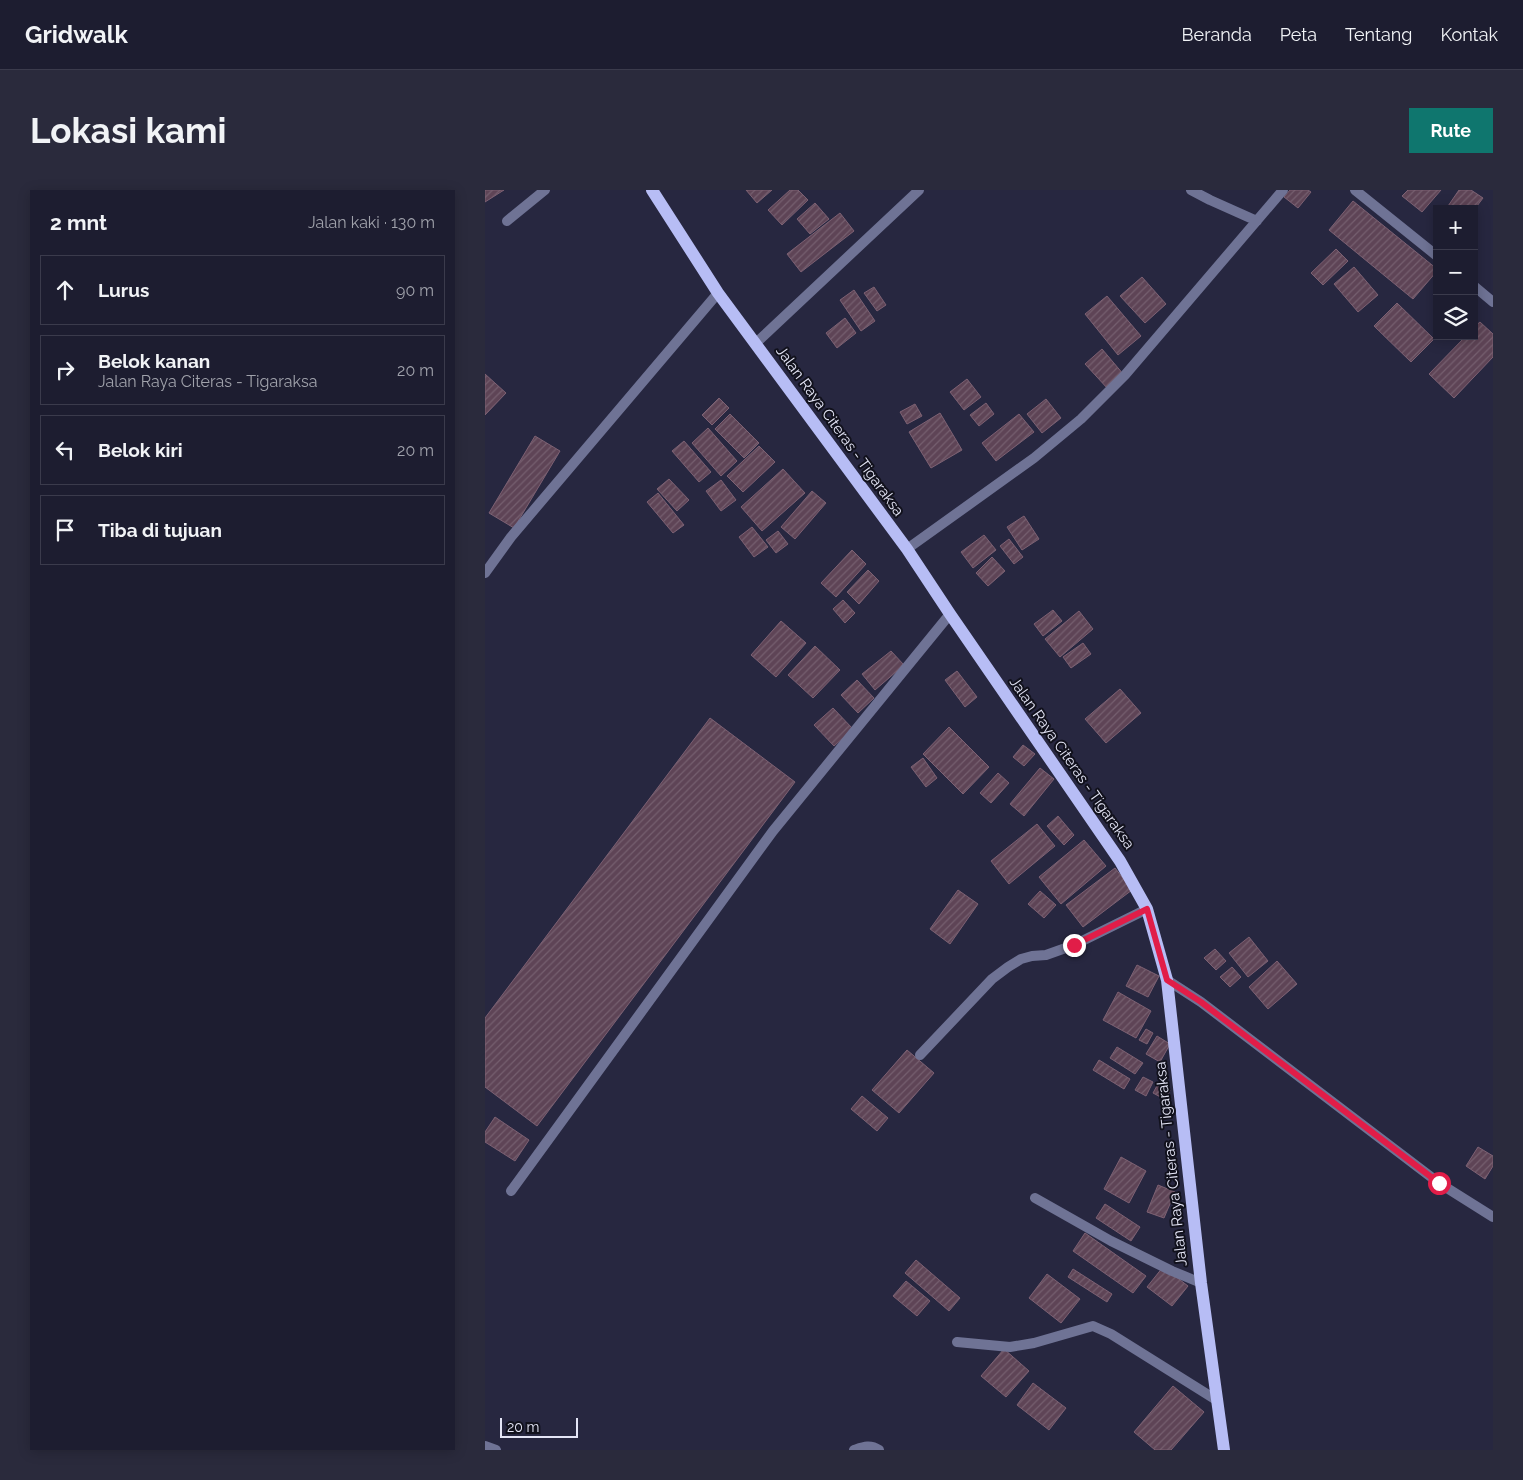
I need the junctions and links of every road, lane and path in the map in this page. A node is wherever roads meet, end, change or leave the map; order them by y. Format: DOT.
graph roads {
  1 [pos="545,190"];
  2 [pos="653,190"];
  3 [pos="919,190"];
  4 [pos="1191,190"];
  5 [pos="1283,190"];
  6 [pos="1355,190"];
  7 [pos="507,221"];
  8 [pos="1257,221"];
  9 [pos="1433,253"];
  10 [pos="1478,289"];
  11 [pos="718,293"];
  12 [pos="1493,302"];
  13 [pos="756,343"];
  14 [pos="907,549"];
  15 [pos="485,572"];
  16 [pos="950,614"];
  17 [pos="1147,909"];
  18 [pos="1167,980"];
  19 [pos="920,1055"];
  20 [pos="511,1191"];
  21 [pos="1035,1198"];
  22 [pos="1493,1217"];
  23 [pos="1201,1283"];
  24 [pos="957,1342"];
  25 [pos="1218,1401"];
  26 [pos="485,1446"];
  27 [pos="496,1450"];
  28 [pos="854,1450"];
  29 [pos="879,1450"];
  30 [pos="1224,1450"];
  1 -- 7 [label="street"];
  2 -- 11 [label="main road, Jalan Raya Citeras - Tigaraksa"];
  3 -- 13 [label="street"];
  4 -- 8 [label="street"];
  5 -- 8 [label="street"];
  6 -- 9 [label="street"];
  8 -- 14 [label="street"];
  10 -- 12 [label="street"];
  11 -- 13 [label="main road, Jalan Raya Citeras - Tigaraksa"];
  11 -- 15 [label="street"];
  13 -- 14 [label="main road, Jalan Raya Citeras - Tigaraksa"];
  14 -- 16 [label="main road, Jalan Raya Citeras - Tigaraksa"];
  16 -- 17 [label="main road, Jalan Raya Citeras - Tigaraksa"];
  16 -- 20 [label="street"];
  17 -- 18 [label="main road, Jalan Raya Citeras - Tigaraksa"];
  17 -- 19 [label="street"];
  18 -- 22 [label="street"];
  18 -- 23 [label="main road, Jalan Raya Citeras - Tigaraksa"];
  21 -- 23 [label="street"];
  23 -- 25 [label="main road, Jalan Raya Citeras - Tigaraksa"];
  24 -- 25 [label="street"];
  25 -- 30 [label="main road, Jalan Raya Citeras - Tigaraksa"];
  26 -- 27 [label="street"];
  28 -- 29 [label="street"];
}
